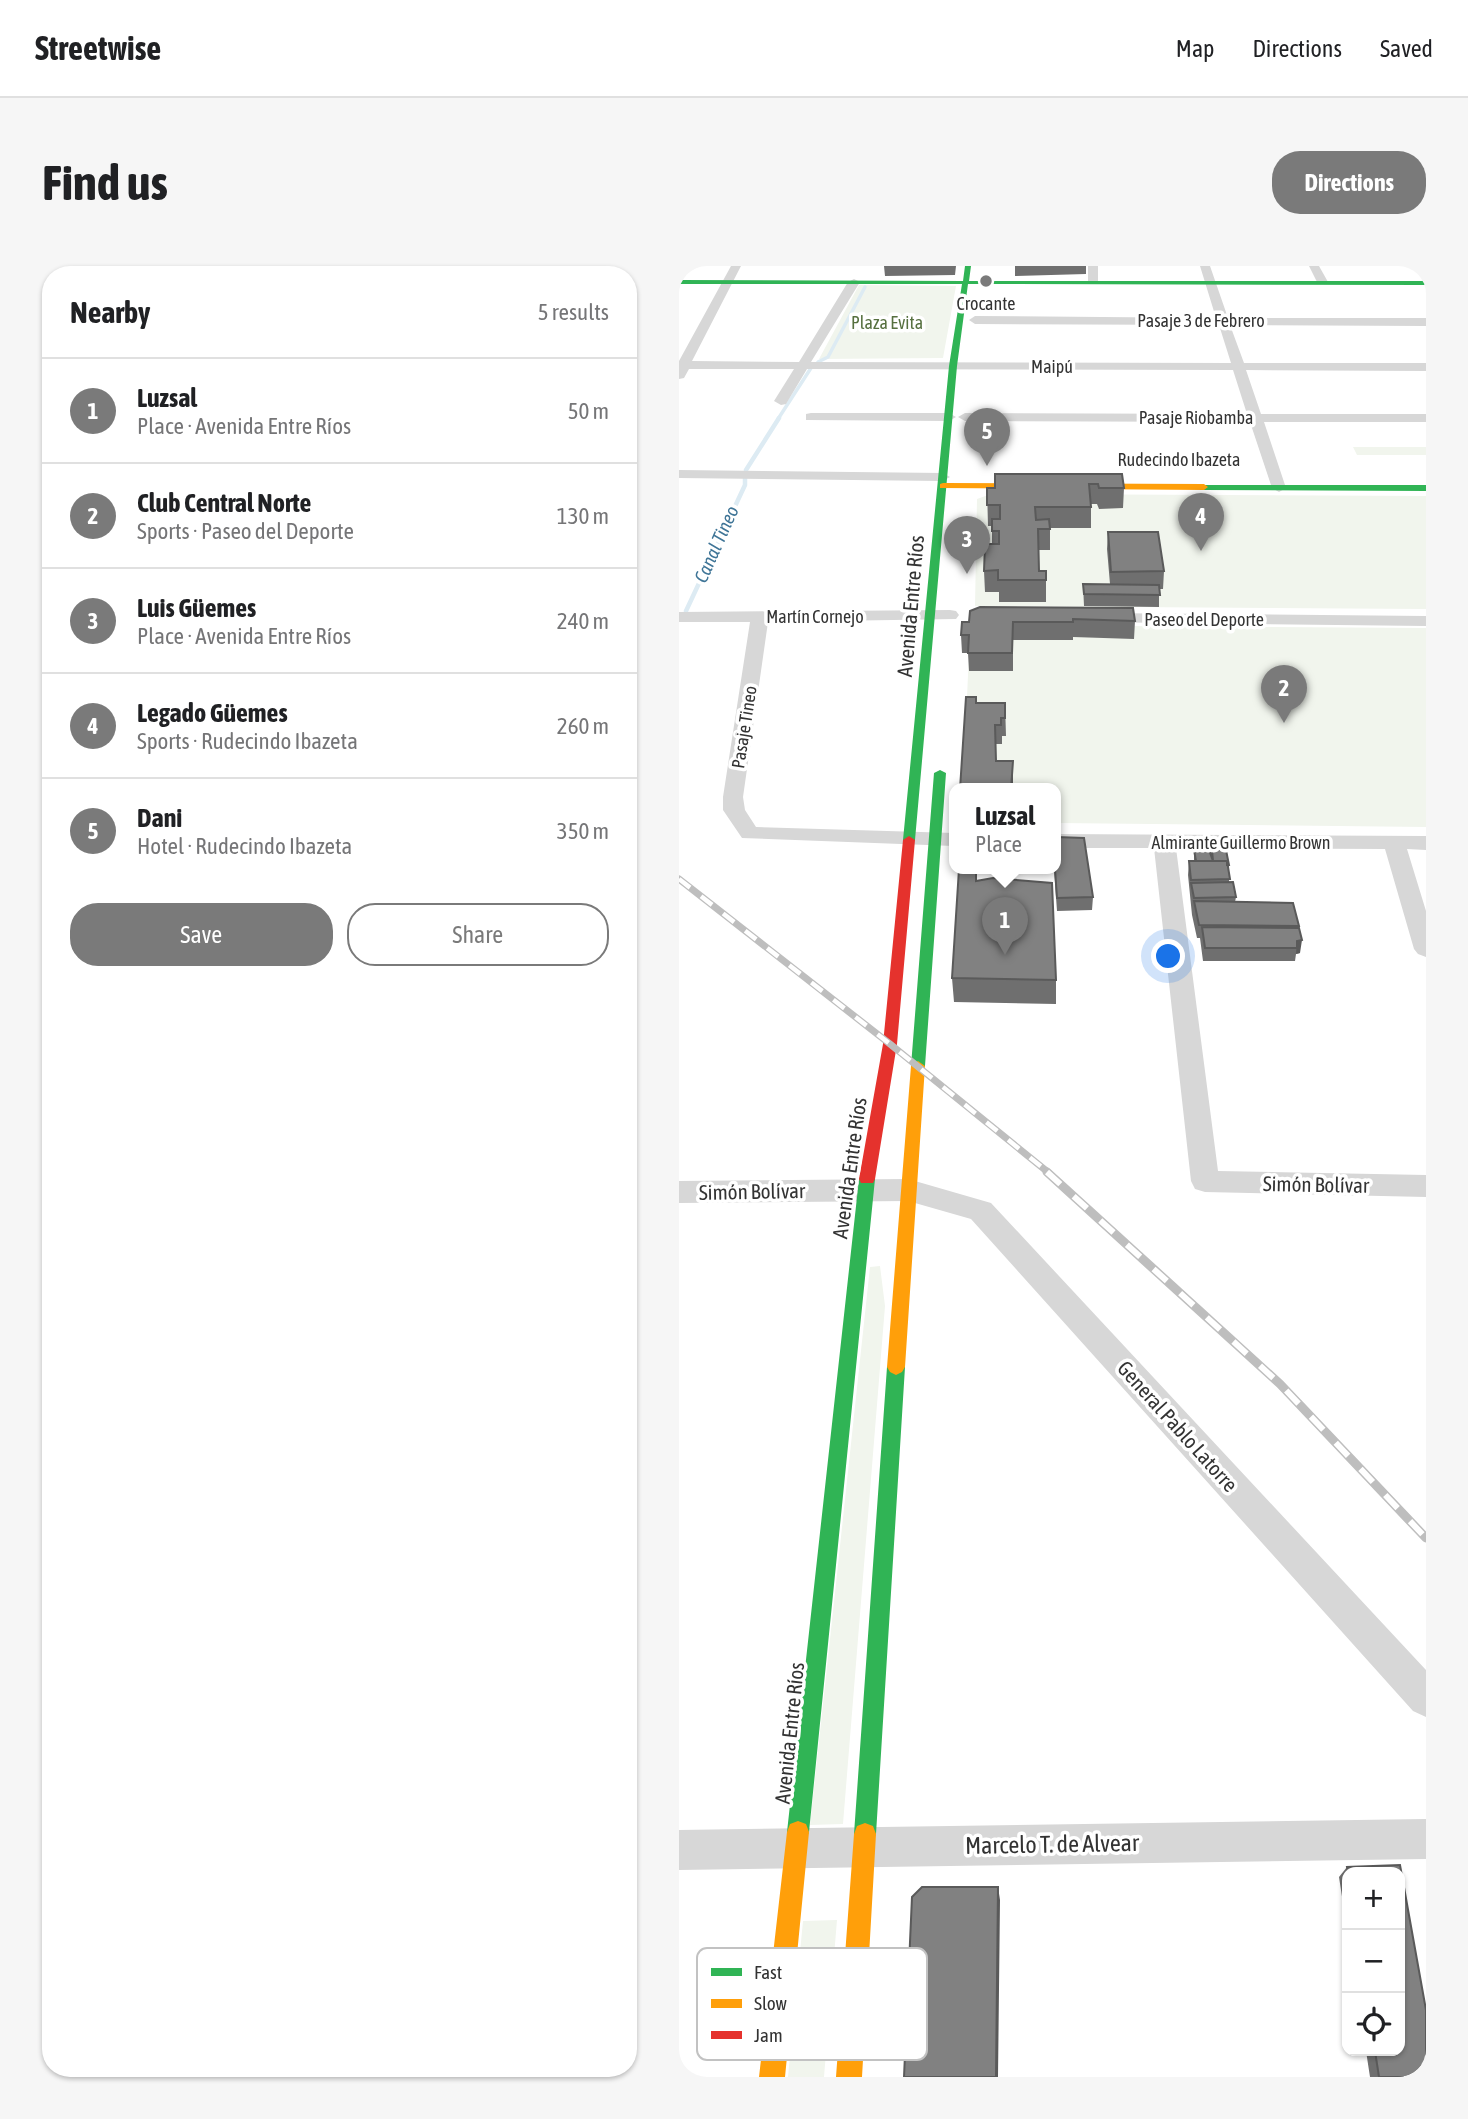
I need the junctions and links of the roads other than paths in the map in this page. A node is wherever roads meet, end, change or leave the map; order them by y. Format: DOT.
graph roads {
  1 [pos="736,266"];
  2 [pos="1314,266"];
  3 [pos="1093,273"];
  4 [pos="973,274"];
  5 [pos="1208,274"];
  6 [pos="727,281"];
  7 [pos="679,282"];
  8 [pos="853,282"];
  9 [pos="1322,282"];
  10 [pos="1426,283"];
  11 [pos="975,320"];
  12 [pos="1224,320"];
  13 [pos="1426,322"];
  14 [pos="805,364"];
  15 [pos="961,366"];
  16 [pos="1240,366"];
  17 [pos="680,368"];
  18 [pos="1424,370"];
  19 [pos="781,401"];
  20 [pos="811,417"];
  21 [pos="1257,417"];
  22 [pos="1426,418"];
  23 [pos="960,422"];
  24 [pos="679,474"];
  25 [pos="953,479"];
  26 [pos="1426,479"];
  27 [pos="1278,483"];
  28 [pos="1426,488"];
  29 [pos="958,507"];
  30 [pos="930,615"];
  31 [pos="761,616"];
  32 [pos="679,617"];
  33 [pos="955,617"];
  34 [pos="1078,618"];
  35 [pos="1426,621"];
  36 [pos="941,757"];
  37 [pos="908,839"];
  38 [pos="945,839"];
  39 [pos="1061,841"];
  40 [pos="1164,842"];
  41 [pos="1394,843"];
  42 [pos="1426,843"];
  43 [pos="1426,949"];
  44 [pos="893,1019"];
  45 [pos="922,1019"];
  46 [pos="1426,1186"];
  47 [pos="865,1190"];
  48 [pos="908,1190"];
  49 [pos="679,1192"];
  50 [pos="1426,1698"];
  51 [pos="1426,1839"];
  52 [pos="865,1847"];
  53 [pos="798,1849"];
  54 [pos="679,1850"];
  55 [pos="787,1948"];
  56 [pos="858,1948"];
  1 -- 6 [label="street"];
  2 -- 9 [label="street"];
  3 -- 4 [label="main road"];
  3 -- 5 [label="main road"];
  4 -- 8 [label="main road"];
  4 -- 11 [label="main road, Avenida Entre Ríos"];
  4 -- 15 [label="main road, Avenida Entre Ríos"];
  5 -- 9 [label="main road"];
  5 -- 12 [label="street"];
  6 -- 7 [label="main road"];
  6 -- 8 [label="main road"];
  6 -- 17 [label="street"];
  8 -- 14 [label="street"];
  9 -- 10 [label="main road"];
  11 -- 12 [label="street, Pasaje 3 de Febrero"];
  11 -- 15 [label="main road, Avenida Entre Ríos"];
  12 -- 13 [label="street, Pasaje 3 de Febrero"];
  12 -- 16 [label="street"];
  14 -- 15 [label="street, Maipú"];
  14 -- 17 [label="street, Maipú"];
  14 -- 19 [label="street"];
  15 -- 16 [label="street, Maipú"];
  15 -- 23 [label="main road, Avenida Entre Ríos"];
  16 -- 18 [label="street, Maipú"];
  16 -- 21 [label="street"];
  20 -- 23 [label="street, Pasaje Riobamba"];
  21 -- 22 [label="street, Pasaje Riobamba"];
  21 -- 23 [label="street, Pasaje Riobamba"];
  21 -- 27 [label="street"];
  23 -- 25 [label="main road, Avenida Entre Ríos"];
  24 -- 25 [label="street, Rudecindo Ibazeta"];
  25 -- 27 [label="main road, Rudecindo Ibazeta"];
  25 -- 29 [label="main road, Avenida Entre Ríos"];
  25 -- 30 [label="main road, Avenida Entre Ríos"];
  26 -- 27 [label="main road, Rudecindo Ibazeta"];
  27 -- 28 [label="main road, Rudecindo Ibazeta"];
  30 -- 31 [label="street, Martín Cornejo"];
  30 -- 33 [label="street, Martín Cornejo"];
  30 -- 37 [label="main road, Avenida Entre Ríos"];
  31 -- 32 [label="street, Martín Cornejo"];
  31 -- 37 [label="street, Pasaje Tineo"];
  34 -- 35 [label="street, Paseo del Deporte"];
  36 -- 38 [label="main road"];
  37 -- 38 [label="street"];
  37 -- 44 [label="main road, Avenida Entre Ríos"];
  38 -- 45 [label="main road"];
  39 -- 40 [label="street, Almirante Guillermo Brown"];
  40 -- 41 [label="street, Almirante Guillermo Brown"];
  40 -- 46 [label="street, Simón Bolívar"];
  41 -- 42 [label="street, Almirante Guillermo Brown"];
  41 -- 43 [label="street"];
  44 -- 45 [label="main road"];
  44 -- 47 [label="main road, Avenida Entre Ríos"];
  45 -- 48 [label="main road"];
  47 -- 48 [label="street, Simón Bolívar"];
  47 -- 49 [label="street, Simón Bolívar"];
  47 -- 53 [label="main road, Avenida Entre Ríos"];
  48 -- 50 [label="street, General Pablo Latorre"];
  48 -- 52 [label="main road"];
  51 -- 52 [label="street, Marcelo T. de Alvear"];
  52 -- 53 [label="street, Marcelo T. de Alvear"];
  52 -- 56 [label="main road"];
  53 -- 54 [label="street, Marcelo T. de Alvear"];
  53 -- 55 [label="main road, Avenida Entre Ríos"];
}
